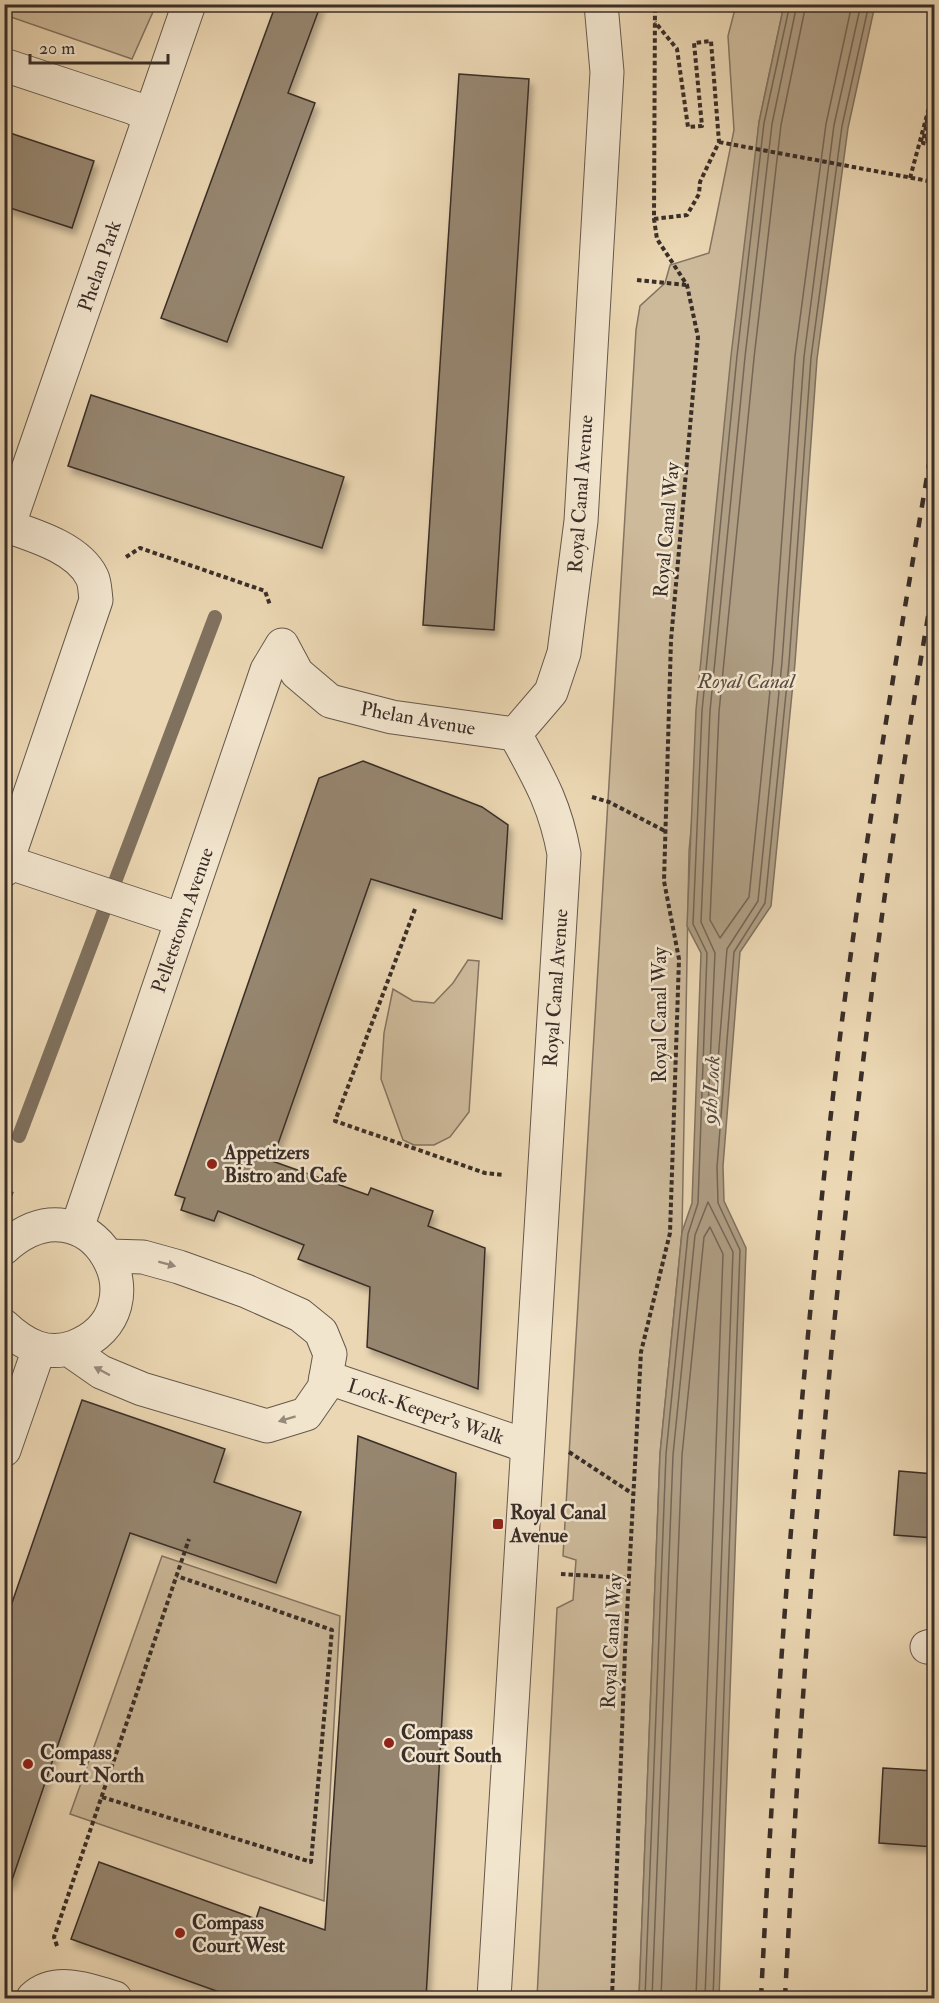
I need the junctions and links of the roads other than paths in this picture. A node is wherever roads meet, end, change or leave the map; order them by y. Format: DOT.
graph roads {
  1 [pos="189,4"];
  2 [pos="601,4"];
  3 [pos="4,65"];
  4 [pos="150,117"];
  5 [pos="6,526"];
  6 [pos="297,673"];
  7 [pos="514,735"];
  8 [pos="6,866"];
  9 [pos="182,920"];
  10 [pos="77,1228"];
  11 [pos="4,1248"];
  12 [pos="109,1256"];
  13 [pos="4,1326"];
  14 [pos="54,1349"];
  15 [pos="326,1377"];
  16 [pos="527,1446"];
  17 [pos="4,1450"];
  18 [pos="33,1998"];
  19 [pos="115,1998"];
  20 [pos="494,1998"];
  1 -- 4 [label="street, Phelan Park"];
  2 -- 7 [label="street, Royal Canal Avenue"];
  3 -- 4 [label="street"];
  4 -- 5 [label="street, Phelan Park"];
  5 -- 8 [label="street"];
  6 -- 7 [label="street, Phelan Avenue"];
  6 -- 9 [label="street, Pelletstown Avenue"];
  7 -- 16 [label="street, Royal Canal Avenue"];
  8 -- 9 [label="street"];
  9 -- 10 [label="street, Pelletstown Avenue"];
  10 -- 11 [label="street"];
  10 -- 12 [label="street"];
  12 -- 14 [label="street"];
  12 -- 15 [label="street, Lock-Keeper's Walk, one-way"];
  13 -- 14 [label="street, Lock-Keeper's Walk"];
  15 -- 14 [label="street, Lock-Keeper's Walk, one-way"];
  14 -- 17 [label="street"];
  15 -- 16 [label="street, Lock-Keeper's Walk"];
  16 -- 20 [label="street, Royal Canal Avenue"];
  18 -- 19 [label="street"];
}
